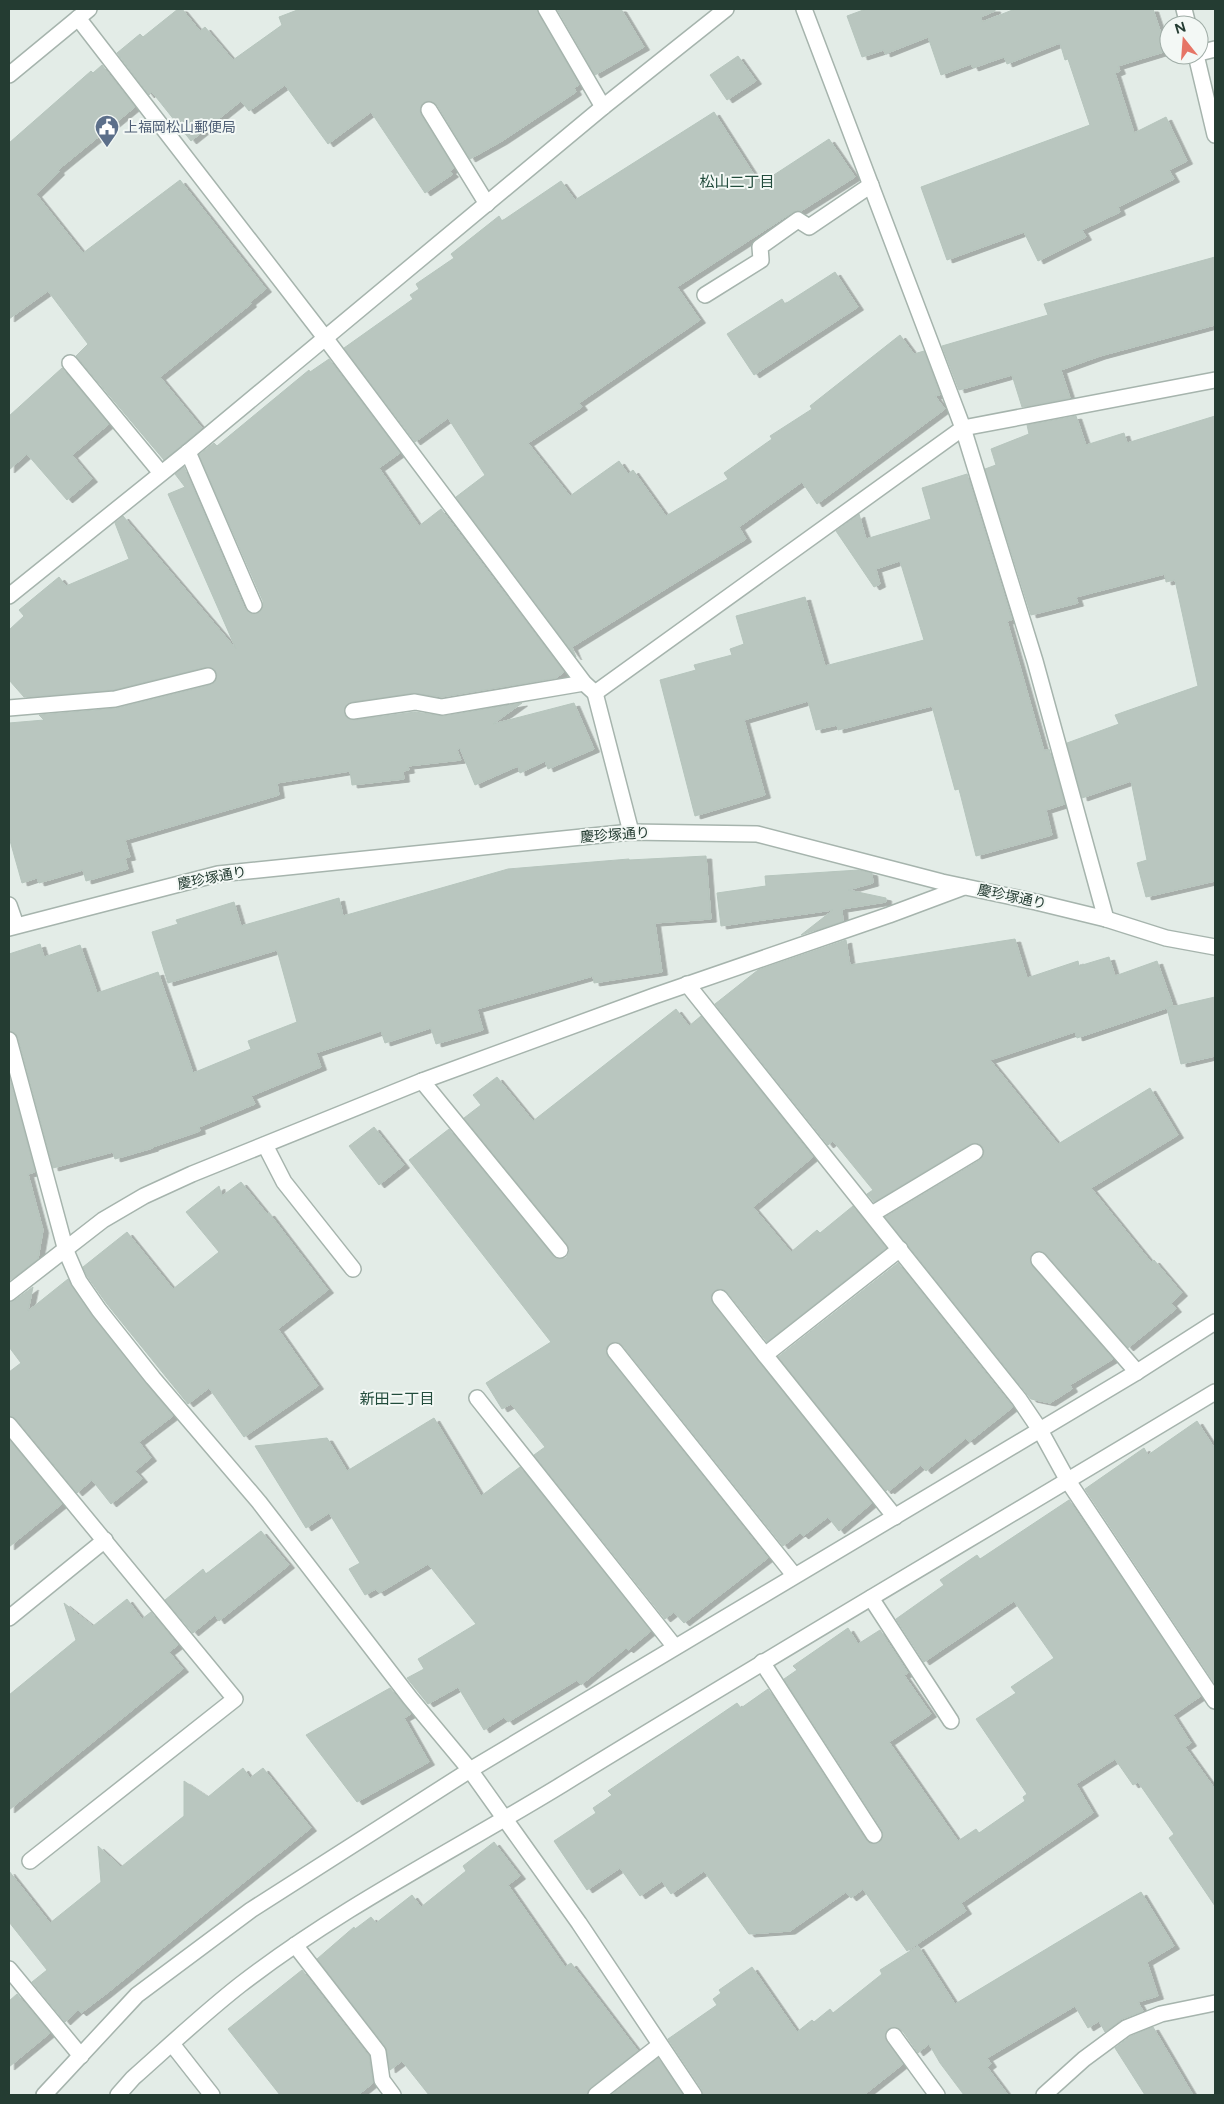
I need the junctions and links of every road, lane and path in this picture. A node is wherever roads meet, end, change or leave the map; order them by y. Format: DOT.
graph roads {
  1 [pos="546,9"];
  2 [pos="726,9"];
  3 [pos="804,9"];
  4 [pos="83,13"];
  5 [pos="1198,65"];
  6 [pos="9,75"];
  7 [pos="603,107"];
  8 [pos="429,110"];
  9 [pos="1215,134"];
  10 [pos="871,185"];
  11 [pos="487,204"];
  12 [pos="705,295"];
  13 [pos="326,339"];
  14 [pos="70,363"];
  15 [pos="1215,380"];
  16 [pos="963,428"];
  17 [pos="188,452"];
  18 [pos="161,474"];
  19 [pos="9,596"];
  20 [pos="254,605"];
  21 [pos="208,676"];
  22 [pos="589,688"];
  23 [pos="9,708"];
  24 [pos="353,711"];
  25 [pos="631,832"];
  26 [pos="964,887"];
  27 [pos="9,904"];
  28 [pos="1106,919"];
  29 [pos="12,926"];
  30 [pos="1215,947"];
  31 [pos="687,984"];
  32 [pos="9,1040"];
  33 [pos="422,1081"];
  34 [pos="265,1145"];
  35 [pos="975,1152"];
  36 [pos="872,1214"];
  37 [pos="900,1249"];
  38 [pos="560,1250"];
  39 [pos="66,1251"];
  40 [pos="1040,1260"];
  41 [pos="353,1269"];
  42 [pos="9,1293"];
  43 [pos="720,1298"];
  44 [pos="1215,1322"];
  45 [pos="615,1351"];
  46 [pos="765,1355"];
  47 [pos="1136,1372"];
  48 [pos="1215,1392"];
  49 [pos="477,1398"];
  50 [pos="9,1425"];
  51 [pos="1040,1430"];
  52 [pos="1068,1481"];
  53 [pos="895,1517"];
  54 [pos="105,1540"];
  55 [pos="794,1575"];
  56 [pos="870,1598"];
  57 [pos="9,1618"];
  58 [pos="675,1647"];
  59 [pos="762,1662"];
  60 [pos="1215,1702"];
  61 [pos="951,1721"];
  62 [pos="470,1770"];
  63 [pos="504,1820"];
  64 [pos="874,1834"];
  65 [pos="30,1861"];
  66 [pos="296,1945"];
  67 [pos="9,1969"];
  68 [pos="1215,2003"];
  69 [pos="894,2036"];
  70 [pos="172,2044"];
  71 [pos="660,2045"];
  72 [pos="81,2056"];
  73 [pos="44,2095"];
  74 [pos="118,2095"];
  75 [pos="212,2095"];
  76 [pos="393,2095"];
  77 [pos="596,2095"];
  78 [pos="694,2095"];
  79 [pos="937,2095"];
  80 [pos="1044,2095"];
  1 -- 7 [label="street"];
  2 -- 7 [label="street"];
  3 -- 10 [label="street"];
  4 -- 6 [label="street"];
  4 -- 13 [label="street"];
  5 -- 9 [label="street"];
  7 -- 11 [label="street"];
  8 -- 11 [label="street"];
  10 -- 12 [label="street"];
  10 -- 16 [label="street"];
  11 -- 13 [label="street"];
  13 -- 17 [label="street"];
  13 -- 22 [label="street"];
  14 -- 18 [label="street"];
  15 -- 16 [label="street"];
  16 -- 22 [label="street"];
  16 -- 28 [label="street"];
  17 -- 18 [label="street"];
  17 -- 20 [label="street"];
  18 -- 19 [label="street"];
  21 -- 23 [label="street"];
  22 -- 24 [label="street"];
  22 -- 25 [label="street"];
  25 -- 26 [label="street, 慶珍塚通り"];
  25 -- 29 [label="street, 慶珍塚通り"];
  26 -- 28 [label="street, 慶珍塚通り"];
  26 -- 31 [label="street"];
  27 -- 29 [label="street"];
  28 -- 30 [label="street, 慶珍塚通り"];
  31 -- 33 [label="street"];
  31 -- 36 [label="street"];
  32 -- 39 [label="street"];
  33 -- 34 [label="street"];
  33 -- 38 [label="street"];
  34 -- 39 [label="street"];
  34 -- 41 [label="street"];
  35 -- 36 [label="street"];
  36 -- 37 [label="street"];
  37 -- 46 [label="street"];
  37 -- 51 [label="street"];
  39 -- 42 [label="street"];
  39 -- 62 [label="street"];
  40 -- 47 [label="street"];
  43 -- 46 [label="street"];
  44 -- 47 [label="street"];
  45 -- 55 [label="street"];
  46 -- 53 [label="street"];
  47 -- 51 [label="street"];
  48 -- 52 [label="street"];
  49 -- 58 [label="street"];
  50 -- 54 [label="street"];
  51 -- 52 [label="street"];
  51 -- 53 [label="street"];
  52 -- 56 [label="street"];
  52 -- 60 [label="street"];
  53 -- 55 [label="street"];
  54 -- 57 [label="street"];
  54 -- 65 [label="street"];
  55 -- 58 [label="street"];
  56 -- 59 [label="street"];
  56 -- 61 [label="street"];
  58 -- 62 [label="street"];
  59 -- 63 [label="street"];
  59 -- 64 [label="street"];
  62 -- 63 [label="street"];
  62 -- 72 [label="street"];
  63 -- 66 [label="street"];
  63 -- 71 [label="street"];
  66 -- 70 [label="street"];
  66 -- 76 [label="street"];
  67 -- 72 [label="street"];
  68 -- 80 [label="street"];
  69 -- 79 [label="street"];
  70 -- 74 [label="street"];
  70 -- 75 [label="street"];
  71 -- 77 [label="street"];
  71 -- 78 [label="street"];
  72 -- 73 [label="street"];
}
